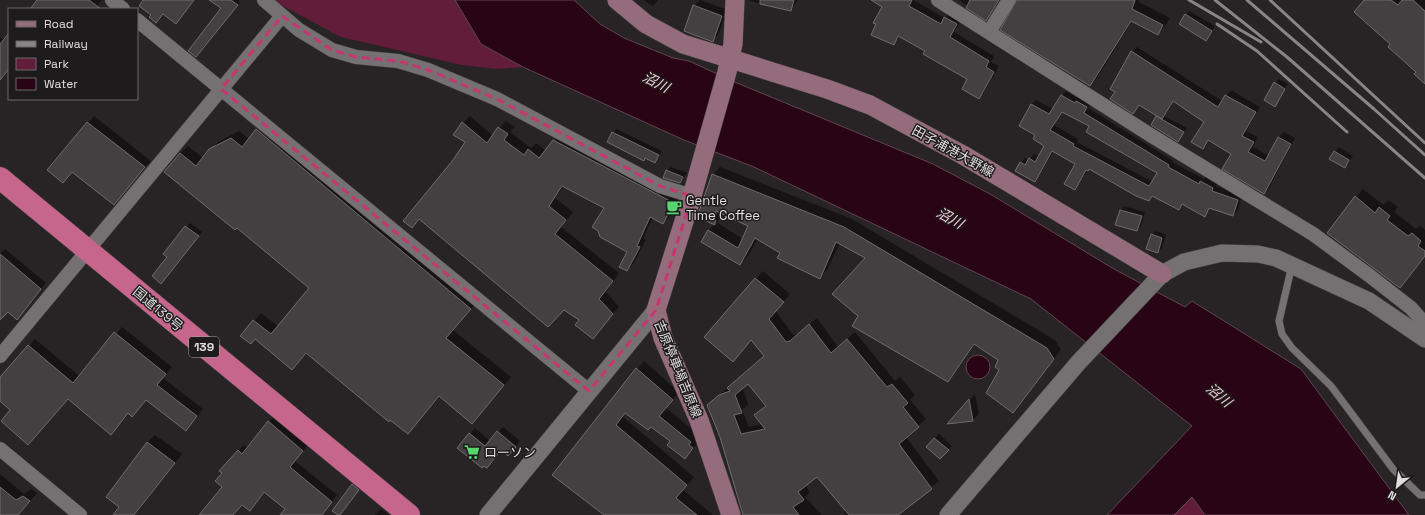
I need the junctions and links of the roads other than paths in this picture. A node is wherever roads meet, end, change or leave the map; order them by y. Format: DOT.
graph roads {
  1 [pos="112,0"];
  2 [pos="264,0"];
  3 [pos="617,0"];
  4 [pos="735,0"];
  5 [pos="938,0"];
  6 [pos="1009,0"];
  7 [pos="122,8"];
  8 [pos="282,16"];
  9 [pos="138,21"];
  10 [pos="989,32"];
  11 [pos="728,66"];
  12 [pos="221,90"];
  13 [pos="0,178"];
  14 [pos="692,196"];
  15 [pos="88,250"];
  16 [pos="1292,265"];
  17 [pos="1162,274"];
  18 [pos="656,310"];
  19 [pos="1425,324"];
  20 [pos="1425,339"];
  21 [pos="0,356"];
  22 [pos="589,391"];
  23 [pos="0,449"];
  24 [pos="1425,495"];
  25 [pos="80,515"];
  26 [pos="409,515"];
  27 [pos="488,515"];
  28 [pos="731,515"];
  29 [pos="948,515"];
  1 -- 7 [label="street"];
  2 -- 8 [label="street"];
  3 -- 11 [label="main road, 田子浦港大野線"];
  4 -- 11 [label="main road, 吉原停車場吉原線"];
  5 -- 10 [label="street"];
  6 -- 10 [label="street"];
  8 -- 12 [label="street"];
  8 -- 14 [label="street"];
  9 -- 12 [label="street"];
  10 -- 19 [label="street"];
  11 -- 14 [label="main road, 吉原停車場吉原線"];
  11 -- 17 [label="main road, 田子浦港大野線"];
  12 -- 15 [label="street"];
  12 -- 22 [label="street"];
  13 -- 15 [label="highway, 国道139号 / 139"];
  14 -- 18 [label="main road, 吉原停車場吉原線"];
  15 -- 21 [label="street"];
  15 -- 26 [label="highway, 国道139号 / 139"];
  16 -- 17 [label="street"];
  16 -- 20 [label="street"];
  16 -- 24 [label="lane"];
  17 -- 29 [label="street"];
  18 -- 22 [label="street"];
  18 -- 28 [label="main road, 吉原停車場吉原線"];
  22 -- 27 [label="street"];
  23 -- 25 [label="street"];
}
